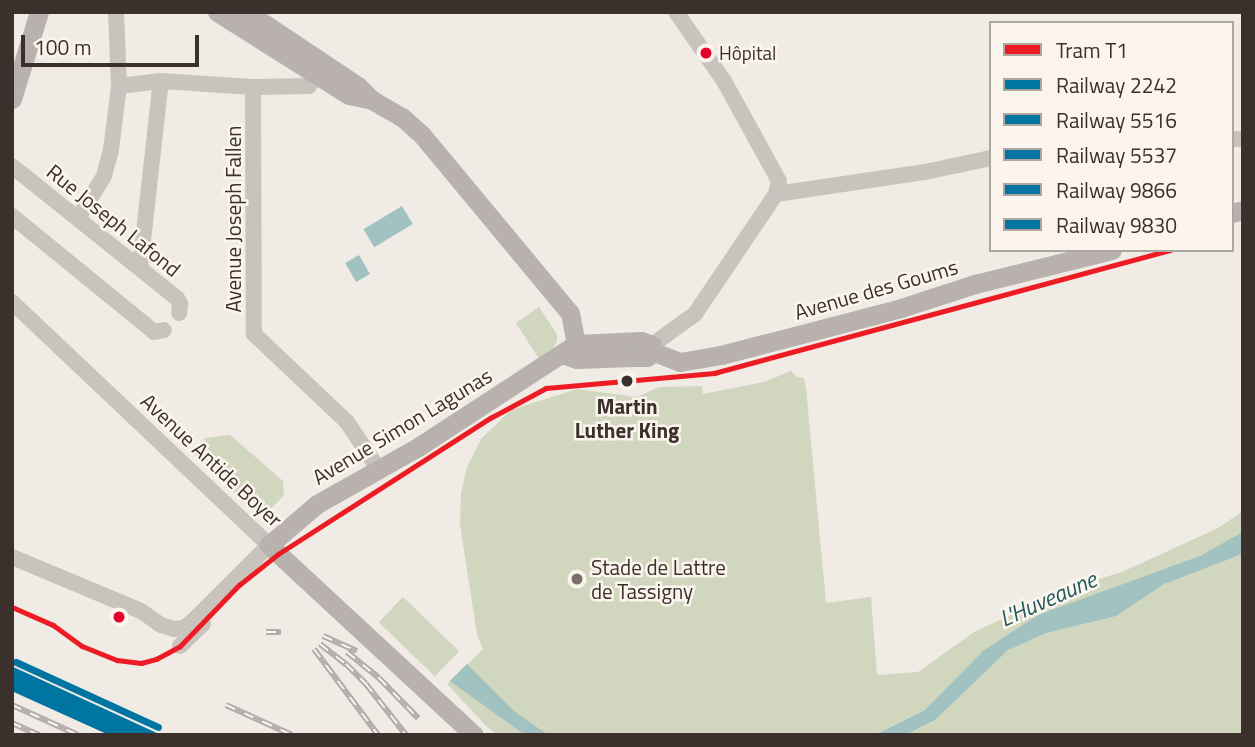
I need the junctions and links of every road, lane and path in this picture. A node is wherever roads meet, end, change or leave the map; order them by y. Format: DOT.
graph roads {
  1 [pos="39,12"];
  2 [pos="116,12"];
  3 [pos="217,12"];
  4 [pos="247,12"];
  5 [pos="676,12"];
  6 [pos="319,69"];
  7 [pos="162,81"];
  8 [pos="119,86"];
  9 [pos="253,87"];
  10 [pos="12,99"];
  11 [pos="989,158"];
  12 [pos="12,166"];
  13 [pos="776,194"];
  14 [pos="12,216"];
  15 [pos="78,218"];
  16 [pos="1104,252"];
  17 [pos="140,267"];
  18 [pos="12,302"];
  19 [pos="178,313"];
  20 [pos="164,330"];
  21 [pos="653,348"];
  22 [pos="570,350"];
  23 [pos="379,470"];
  24 [pos="274,549"];
  25 [pos="12,557"];
  26 [pos="180,646"];
  27 [pos="474,735"];
  1 -- 10 [label="main road"];
  2 -- 8 [label="street"];
  3 -- 6 [label="main road"];
  4 -- 6 [label="main road"];
  5 -- 13 [label="street"];
  6 -- 9 [label="street"];
  6 -- 22 [label="main road"];
  7 -- 8 [label="street"];
  7 -- 9 [label="street"];
  7 -- 17 [label="street"];
  8 -- 15 [label="street"];
  9 -- 23 [label="street, Avenue Joseph Fallen"];
  11 -- 13 [label="street"];
  12 -- 15 [label="street, Rue Joseph Lafond"];
  13 -- 21 [label="street"];
  14 -- 20 [label="street"];
  15 -- 17 [label="street, Rue Joseph Lafond"];
  16 -- 21 [label="main road, Avenue des Goums"];
  17 -- 19 [label="street, Rue Joseph Lafond"];
  18 -- 24 [label="street, Avenue Antide Boyer"];
  21 -- 22 [label="main road"];
  22 -- 23 [label="main road, Avenue Simon Lagunas"];
  23 -- 24 [label="main road, Avenue Simon Lagunas"];
  24 -- 25 [label="street"];
  24 -- 26 [label="street"];
  24 -- 27 [label="main road, Avenue Antide Boyer"];
}
